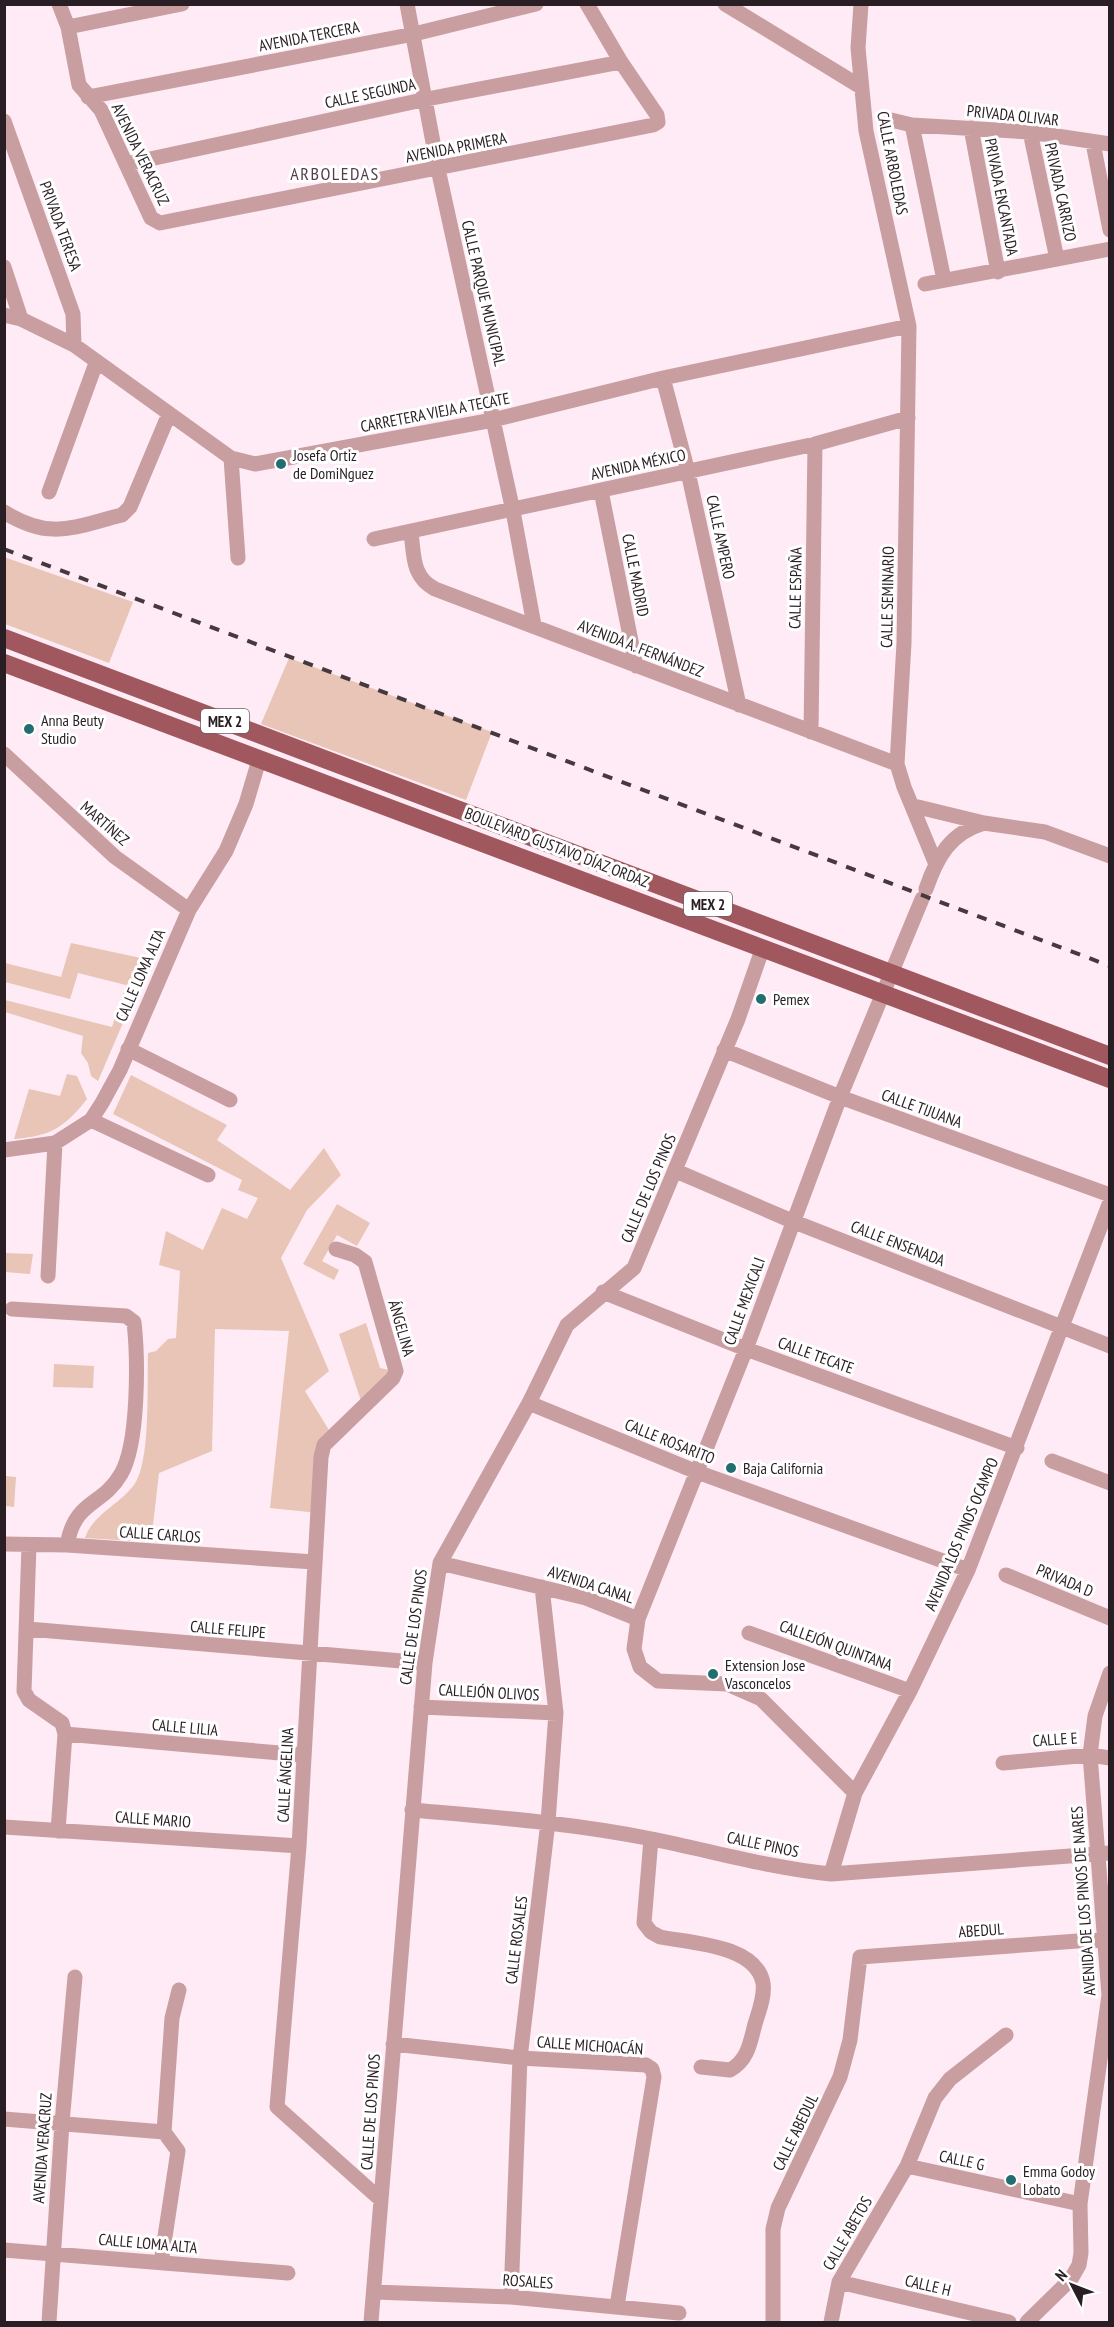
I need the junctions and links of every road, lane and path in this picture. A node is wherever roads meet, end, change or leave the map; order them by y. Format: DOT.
graph roads {
  1 [pos="59,4"];
  2 [pos="182,4"];
  3 [pos="407,4"];
  4 [pos="536,4"];
  5 [pos="587,4"];
  6 [pos="725,4"];
  7 [pos="861,4"];
  8 [pos="68,27"];
  9 [pos="414,34"];
  10 [pos="621,62"];
  11 [pos="861,87"];
  12 [pos="88,97"];
  13 [pos="427,99"];
  14 [pos="891,120"];
  15 [pos="4,121"];
  16 [pos="912,124"];
  17 [pos="971,128"];
  18 [pos="1030,132"];
  19 [pos="1093,143"];
  20 [pos="1110,144"];
  21 [pos="127,164"];
  22 [pos="438,169"];
  23 [pos="155,222"];
  24 [pos="1110,230"];
  25 [pos="1110,249"];
  26 [pos="1057,259"];
  27 [pos="4,267"];
  28 [pos="998,272"];
  29 [pos="944,280"];
  30 [pos="925,284"];
  31 [pos="9,318"];
  32 [pos="909,326"];
  33 [pos="74,345"];
  34 [pos="96,363"];
  35 [pos="663,378"];
  36 [pos="169,414"];
  37 [pos="909,418"];
  38 [pos="493,420"];
  39 [pos="815,444"];
  40 [pos="231,458"];
  41 [pos="688,472"];
  42 [pos="601,491"];
  43 [pos="49,492"];
  44 [pos="513,511"];
  45 [pos="4,512"];
  46 [pos="411,532"];
  47 [pos="374,539"];
  48 [pos="238,558"];
  49 [pos="534,625"];
  50 [pos="4,638"];
  51 [pos="4,663"];
  52 [pos="636,666"];
  53 [pos="739,705"];
  54 [pos="811,732"];
  55 [pos="4,754"];
  56 [pos="259,760"];
  57 [pos="897,764"];
  58 [pos="445,804"];
  59 [pos="914,807"];
  60 [pos="984,823"];
  61 [pos="436,825"];
  62 [pos="1110,856"];
  63 [pos="935,862"];
  64 [pos="189,910"];
  65 [pos="762,950"];
  66 [pos="890,973"];
  67 [pos="882,994"];
  68 [pos="128,1049"];
  69 [pos="724,1050"];
  70 [pos="1110,1056"];
  71 [pos="1110,1079"];
  72 [pos="840,1097"];
  73 [pos="230,1100"];
  74 [pos="91,1120"];
  75 [pos="55,1143"];
  76 [pos="4,1150"];
  77 [pos="676,1171"];
  78 [pos="208,1175"];
  79 [pos="1110,1195"];
  80 [pos="1110,1202"];
  81 [pos="792,1221"];
  82 [pos="336,1248"];
  83 [pos="48,1276"];
  84 [pos="603,1292"];
  85 [pos="12,1309"];
  86 [pos="1063,1327"];
  87 [pos="1110,1346"];
  88 [pos="746,1349"];
  89 [pos="530,1403"];
  90 [pos="324,1445"];
  91 [pos="1017,1448"];
  92 [pos="1052,1461"];
  93 [pos="697,1472"];
  94 [pos="1110,1483"];
  95 [pos="4,1544"];
  96 [pos="29,1545"];
  97 [pos="67,1545"];
  98 [pos="314,1562"];
  99 [pos="440,1563"];
  100 [pos="968,1570"];
  101 [pos="1006,1575"];
  102 [pos="542,1587"];
  103 [pos="1110,1618"];
  104 [pos="639,1619"];
  105 [pos="28,1629"];
  106 [pos="749,1633"];
  107 [pos="310,1655"];
  108 [pos="425,1663"];
  109 [pos="1110,1673"];
  110 [pos="910,1691"];
  111 [pos="421,1707"];
  112 [pos="556,1713"];
  113 [pos="65,1734"];
  114 [pos="303,1755"];
  115 [pos="1090,1755"];
  116 [pos="1110,1758"];
  117 [pos="1003,1763"];
  118 [pos="855,1793"];
  119 [pos="412,1810"];
  120 [pos="548,1822"];
  121 [pos="4,1827"];
  122 [pos="58,1831"];
  123 [pos="651,1839"];
  124 [pos="299,1846"];
  125 [pos="1105,1853"];
  126 [pos="831,1874"];
  127 [pos="1105,1939"];
  128 [pos="860,1958"];
  129 [pos="75,1977"];
  130 [pos="179,1990"];
  131 [pos="1006,2035"];
  132 [pos="393,2044"];
  133 [pos="520,2058"];
  134 [pos="701,2067"];
  135 [pos="4,2119"];
  136 [pos="62,2123"];
  137 [pos="164,2132"];
  138 [pos="907,2166"];
  139 [pos="381,2200"];
  140 [pos="1080,2204"];
  141 [pos="4,2250"];
  142 [pos="53,2253"];
  143 [pos="160,2263"];
  144 [pos="288,2273"];
  145 [pos="840,2282"];
  146 [pos="374,2292"];
  147 [pos="511,2297"];
  148 [pos="617,2306"];
  149 [pos="680,2313"];
  150 [pos="49,2322"];
  151 [pos="370,2322"];
  152 [pos="773,2322"];
  153 [pos="831,2322"];
  154 [pos="1009,2322"];
  155 [pos="1027,2322"];
  1 -- 8 [label="street, AVENIDA VERACRUZ"];
  2 -- 8 [label="street"];
  3 -- 9 [label="street, CALLE PARQUE MUNICIPAL"];
  4 -- 9 [label="street, AVENIDA TERCERA"];
  5 -- 10 [label="street"];
  6 -- 11 [label="street"];
  7 -- 11 [label="street, CALLE ARBOLEDAS"];
  8 -- 12 [label="street, AVENIDA VERACRUZ"];
  9 -- 12 [label="street, AVENIDA TERCERA"];
  9 -- 13 [label="street, CALLE PARQUE MUNICIPAL"];
  10 -- 13 [label="street, CALLE SEGUNDA"];
  10 -- 22 [label="street, AVENIDA PRIMERA"];
  11 -- 32 [label="street, CALLE ARBOLEDAS"];
  12 -- 21 [label="street, AVENIDA VERACRUZ"];
  13 -- 21 [label="street, CALLE SEGUNDA"];
  13 -- 22 [label="street, CALLE PARQUE MUNICIPAL"];
  14 -- 16 [label="street, PRIVADA OLIVAR"];
  15 -- 33 [label="street, PRIVADA TERESA"];
  16 -- 17 [label="street, PRIVADA OLIVAR"];
  16 -- 29 [label="street"];
  17 -- 18 [label="street, PRIVADA OLIVAR"];
  17 -- 28 [label="street, PRIVADA ENCANTADA"];
  18 -- 19 [label="street, PRIVADA OLIVAR"];
  18 -- 26 [label="street, PRIVADA CARRIZO"];
  19 -- 20 [label="street, PRIVADA OLIVAR"];
  19 -- 24 [label="street"];
  21 -- 23 [label="street, AVENIDA VERACRUZ"];
  22 -- 23 [label="street, AVENIDA PRIMERA"];
  22 -- 38 [label="street, CALLE PARQUE MUNICIPAL"];
  25 -- 26 [label="street"];
  26 -- 28 [label="street"];
  27 -- 31 [label="street"];
  28 -- 29 [label="street"];
  29 -- 30 [label="street"];
  31 -- 33 [label="street, CARRETERA VIEJA A TECATE"];
  32 -- 35 [label="street, CARRETERA VIEJA A TECATE"];
  32 -- 37 [label="street, CALLE SEMINARIO"];
  33 -- 34 [label="street, CARRETERA VIEJA A TECATE"];
  34 -- 36 [label="street, CARRETERA VIEJA A TECATE"];
  34 -- 43 [label="street"];
  35 -- 38 [label="street, CARRETERA VIEJA A TECATE"];
  35 -- 41 [label="street, CALLE AMPERO"];
  36 -- 40 [label="street, CARRETERA VIEJA A TECATE"];
  36 -- 45 [label="street"];
  37 -- 39 [label="street, AVENIDA MÉXICO"];
  37 -- 57 [label="street, CALLE SEMINARIO"];
  38 -- 40 [label="street, CARRETERA VIEJA A TECATE"];
  38 -- 44 [label="street, CALLE PARQUE MUNICIPAL"];
  39 -- 41 [label="street, AVENIDA MÉXICO"];
  39 -- 54 [label="street, CALLE ESPAÑA"];
  40 -- 48 [label="street"];
  41 -- 42 [label="street, AVENIDA MÉXICO"];
  41 -- 53 [label="street, CALLE AMPERO"];
  42 -- 44 [label="street, AVENIDA MÉXICO"];
  42 -- 52 [label="street, CALLE MADRID"];
  44 -- 46 [label="street, AVENIDA MÉXICO"];
  44 -- 49 [label="street, CALLE PARQUE MUNICIPAL"];
  46 -- 47 [label="street, AVENIDA MÉXICO"];
  46 -- 49 [label="street, AVENIDA A. FERNÁNDEZ"];
  49 -- 52 [label="street, AVENIDA A. FERNÁNDEZ"];
  50 -- 58 [label="main road, BOULEVARD GUSTAVO DÍAZ ORDAZ / MEX 2"];
  51 -- 56 [label="main road, BOULEVARD GUSTAVO DÍAZ ORDAZ / MEX 2"];
  52 -- 53 [label="street, AVENIDA A. FERNÁNDEZ"];
  53 -- 54 [label="street, AVENIDA A. FERNÁNDEZ"];
  54 -- 57 [label="street, AVENIDA A. FERNÁNDEZ"];
  55 -- 64 [label="street, MARTÍNEZ"];
  56 -- 61 [label="main road, BOULEVARD GUSTAVO DÍAZ ORDAZ / MEX 2"];
  56 -- 64 [label="street, CALLE LOMA ALTA"];
  57 -- 59 [label="street, CALLE SEMINARIO"];
  58 -- 61 [label="main road"];
  58 -- 66 [label="main road, BOULEVARD GUSTAVO DÍAZ ORDAZ / MEX 2"];
  59 -- 60 [label="street"];
  59 -- 63 [label="street, CALLE SEMINARIO"];
  60 -- 62 [label="street"];
  60 -- 63 [label="street"];
  61 -- 65 [label="main road, BOULEVARD GUSTAVO DÍAZ ORDAZ / MEX 2"];
  63 -- 66 [label="street, CALLE MEXICALI"];
  64 -- 68 [label="street, CALLE LOMA ALTA"];
  65 -- 67 [label="main road, BOULEVARD GUSTAVO DÍAZ ORDAZ / MEX 2"];
  65 -- 69 [label="street, CALLE DE LOS PINOS"];
  66 -- 67 [label="street, CALLE MEXICALI"];
  66 -- 70 [label="main road, BOULEVARD GUSTAVO DÍAZ ORDAZ / MEX 2"];
  67 -- 71 [label="main road, BOULEVARD GUSTAVO DÍAZ ORDAZ / MEX 2"];
  67 -- 72 [label="street, CALLE MEXICALI"];
  68 -- 73 [label="street"];
  68 -- 74 [label="street, CALLE LOMA ALTA"];
  69 -- 72 [label="street, CALLE TIJUANA"];
  69 -- 77 [label="street, CALLE DE LOS PINOS"];
  72 -- 79 [label="street, CALLE TIJUANA"];
  72 -- 81 [label="street, CALLE MEXICALI"];
  74 -- 75 [label="street, CALLE LOMA ALTA"];
  74 -- 78 [label="street"];
  75 -- 76 [label="street, CALLE LOMA ALTA"];
  75 -- 83 [label="street"];
  77 -- 81 [label="street, CALLE ENSENADA"];
  77 -- 84 [label="street, CALLE DE LOS PINOS"];
  80 -- 86 [label="street, AVENIDA LOS PINOS OCAMPO"];
  81 -- 86 [label="street, CALLE ENSENADA"];
  81 -- 88 [label="street, CALLE MEXICALI"];
  82 -- 90 [label="street, ÁNGELINA"];
  84 -- 88 [label="street, CALLE TECATE"];
  84 -- 89 [label="street, CALLE DE LOS PINOS"];
  85 -- 97 [label="street"];
  86 -- 87 [label="street, CALLE ENSENADA"];
  86 -- 91 [label="street, AVENIDA LOS PINOS OCAMPO"];
  88 -- 91 [label="street, CALLE TECATE"];
  88 -- 93 [label="street, CALLE MEXICALI"];
  89 -- 93 [label="street, CALLE ROSARITO"];
  89 -- 99 [label="street, CALLE DE LOS PINOS"];
  90 -- 98 [label="street, CALLE ÁNGELINA"];
  91 -- 100 [label="street, AVENIDA LOS PINOS OCAMPO"];
  92 -- 94 [label="street"];
  93 -- 100 [label="street, CALLE ROSARITO"];
  93 -- 104 [label="street, CALLE MEXICALI"];
  95 -- 96 [label="street, CALLE CARLOS"];
  96 -- 97 [label="street, CALLE CARLOS"];
  96 -- 105 [label="street"];
  97 -- 98 [label="street, CALLE CARLOS"];
  98 -- 107 [label="street, CALLE ÁNGELINA"];
  99 -- 102 [label="street, AVENIDA CANAL"];
  99 -- 108 [label="street, CALLE DE LOS PINOS"];
  100 -- 110 [label="street, AVENIDA LOS PINOS OCAMPO"];
  101 -- 103 [label="street, PRIVADA D"];
  102 -- 104 [label="street, AVENIDA CANAL"];
  102 -- 112 [label="street, CALLE ROSALES"];
  104 -- 118 [label="street, AVENIDA CANAL"];
  105 -- 107 [label="street, CALLE FELIPE"];
  105 -- 113 [label="street"];
  106 -- 110 [label="street, CALLEJÓN QUINTANA"];
  107 -- 108 [label="street, CALLE FELIPE"];
  107 -- 114 [label="street, CALLE ÁNGELINA"];
  108 -- 111 [label="street, CALLE DE LOS PINOS"];
  109 -- 115 [label="street, AVENIDA DE LOS PINOS DE NARES"];
  110 -- 118 [label="street, AVENIDA LOS PINOS OCAMPO"];
  111 -- 112 [label="street, CALLEJÓN OLIVOS"];
  111 -- 119 [label="street, CALLE DE LOS PINOS"];
  112 -- 120 [label="street, CALLE ROSALES"];
  113 -- 114 [label="street, CALLE LILIA"];
  113 -- 122 [label="street"];
  114 -- 124 [label="street, CALLE ÁNGELINA"];
  115 -- 116 [label="street, CALLE E"];
  115 -- 117 [label="street, CALLE E"];
  115 -- 125 [label="street, AVENIDA DE LOS PINOS DE NARES"];
  118 -- 126 [label="street, AVENIDA LOS PINOS OCAMPO"];
  119 -- 120 [label="street, CALLE PINOS"];
  119 -- 132 [label="street, CALLE DE LOS PINOS"];
  120 -- 123 [label="street, CALLE PINOS"];
  120 -- 133 [label="street, CALLE ROSALES"];
  121 -- 122 [label="street, CALLE MARIO"];
  122 -- 124 [label="street, CALLE MARIO"];
  123 -- 126 [label="street, CALLE PINOS"];
  123 -- 134 [label="street"];
  124 -- 139 [label="street, CALLE ÁNGELINA"];
  125 -- 126 [label="street, CALLE PINOS"];
  125 -- 127 [label="street, AVENIDA DE LOS PINOS DE NARES"];
  127 -- 128 [label="street, ABEDUL"];
  127 -- 140 [label="street, AVENIDA DE LOS PINOS DE NARES"];
  128 -- 152 [label="street, CALLE ABEDUL"];
  129 -- 136 [label="street, AVENIDA VERACRUZ"];
  130 -- 137 [label="street"];
  131 -- 138 [label="street, CALLE ABETOS"];
  132 -- 133 [label="street, CALLE MICHOACÁN"];
  132 -- 139 [label="street, CALLE DE LOS PINOS"];
  133 -- 147 [label="street, CALLE ROSALES"];
  133 -- 148 [label="street, CALLE MICHOACÁN"];
  135 -- 136 [label="street"];
  136 -- 137 [label="street"];
  136 -- 142 [label="street, AVENIDA VERACRUZ"];
  137 -- 143 [label="street"];
  138 -- 140 [label="street, CALLE G"];
  138 -- 145 [label="street, CALLE ABETOS"];
  139 -- 146 [label="street, CALLE DE LOS PINOS"];
  140 -- 155 [label="street, AVENIDA DE LOS PINOS DE NARES"];
  141 -- 142 [label="street, CALLE LOMA ALTA"];
  142 -- 143 [label="street, CALLE LOMA ALTA"];
  142 -- 150 [label="street, AVENIDA VERACRUZ"];
  143 -- 144 [label="street, CALLE LOMA ALTA"];
  145 -- 153 [label="street, CALLE ABETOS"];
  145 -- 154 [label="street, CALLE H"];
  146 -- 147 [label="street, ROSALES"];
  146 -- 151 [label="street, CALLE DE LOS PINOS"];
  147 -- 148 [label="street, ROSALES"];
  148 -- 149 [label="street, ROSALES"];
}
